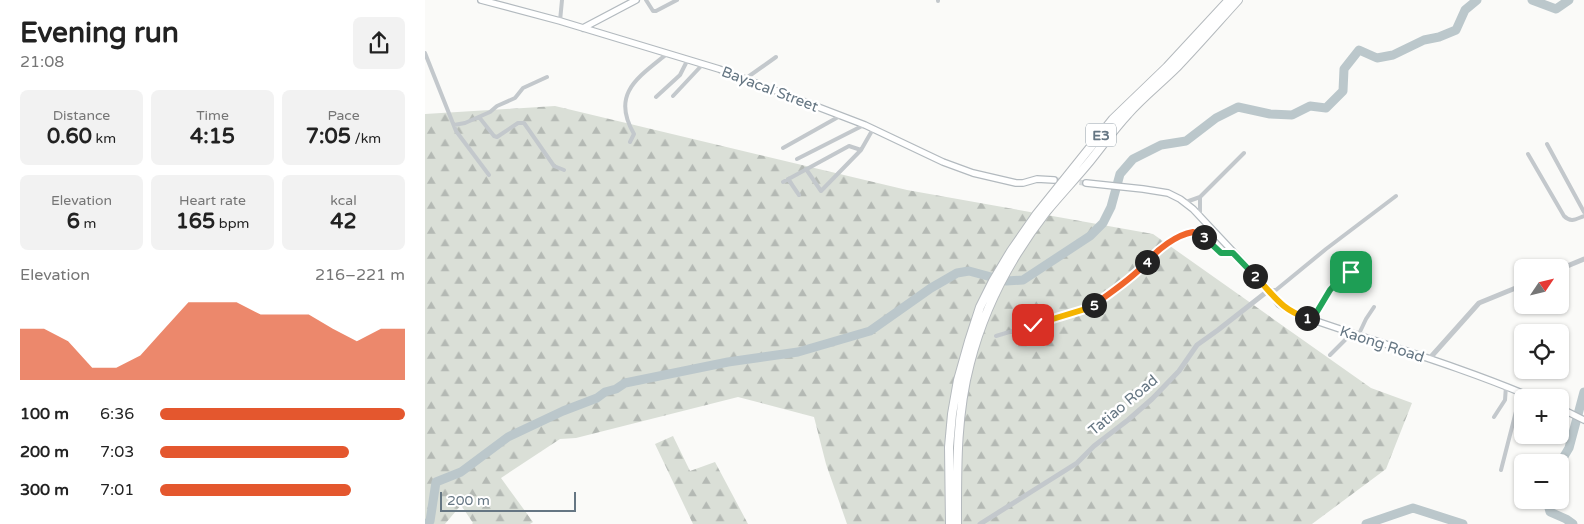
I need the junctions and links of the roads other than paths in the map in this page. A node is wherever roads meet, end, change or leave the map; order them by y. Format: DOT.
graph roads {
  1 [pos="481,0"];
  2 [pos="562,0"];
  3 [pos="635,0"];
  4 [pos="646,0"];
  5 [pos="677,0"];
  6 [pos="1229,0"];
  7 [pos="1238,0"];
  8 [pos="561,21"];
  9 [pos="583,28"];
  10 [pos="425,53"];
  11 [pos="668,53"];
  12 [pos="776,57"];
  13 [pos="688,59"];
  14 [pos="703,64"];
  15 [pos="547,77"];
  16 [pos="745,79"];
  17 [pos="673,96"];
  18 [pos="656,97"];
  19 [pos="840,116"];
  20 [pos="479,117"];
  21 [pos="865,125"];
  22 [pos="454,126"];
  23 [pos="873,129"];
  24 [pos="630,142"];
  25 [pos="1547,144"];
  26 [pos="783,148"];
  27 [pos="861,150"];
  28 [pos="1245,153"];
  29 [pos="1528,154"];
  30 [pos="797,159"];
  31 [pos="806,169"];
  32 [pos="564,170"];
  33 [pos="489,175"];
  34 [pos="788,179"];
  35 [pos="1054,180"];
  36 [pos="783,182"];
  37 [pos="1086,183"];
  38 [pos="799,196"];
  39 [pos="1396,196"];
  40 [pos="1199,197"];
  41 [pos="1186,202"];
  42 [pos="1584,212"];
  43 [pos="1200,216"];
  44 [pos="1584,216"];
  45 [pos="1015,251"];
  46 [pos="1233,253"];
  47 [pos="1584,259"];
  48 [pos="1357,265"];
  49 [pos="1569,265"];
  50 [pos="1514,289"];
  51 [pos="1269,290"];
  52 [pos="1374,307"];
  53 [pos="984,308"];
  54 [pos="1312,320"];
  55 [pos="1351,334"];
  56 [pos="996,336"];
  57 [pos="1359,336"];
  58 [pos="1330,355"];
  59 [pos="1429,359"];
  60 [pos="1507,386"];
  61 [pos="1514,389"];
  62 [pos="1569,413"];
  63 [pos="1494,417"];
  64 [pos="1514,419"];
  65 [pos="1584,420"];
  66 [pos="1501,470"];
  67 [pos="950,524"];
  68 [pos="957,524"];
  69 [pos="980,524"];
  1 -- 8 [label="main road, Bayacal Street"];
  2 -- 8 [label="street"];
  3 -- 9 [label="main road"];
  4 -- 5 [label="street"];
  6 -- 45 [label="highway, E3"];
  7 -- 45 [label="highway, E3"];
  8 -- 9 [label="main road, Bayacal Street"];
  9 -- 11 [label="main road, Bayacal Street"];
  10 -- 22 [label="street"];
  11 -- 13 [label="main road, Bayacal Street"];
  11 -- 24 [label="street"];
  12 -- 16 [label="street"];
  13 -- 14 [label="main road, Bayacal Street"];
  13 -- 18 [label="street"];
  14 -- 16 [label="main road, Bayacal Street"];
  14 -- 17 [label="street"];
  15 -- 20 [label="street"];
  16 -- 19 [label="main road, Bayacal Street"];
  19 -- 21 [label="main road, Bayacal Street"];
  19 -- 26 [label="street"];
  20 -- 22 [label="street"];
  20 -- 32 [label="street"];
  21 -- 23 [label="main road, Bayacal Street"];
  21 -- 30 [label="street"];
  22 -- 33 [label="street"];
  23 -- 27 [label="street"];
  23 -- 35 [label="main road, Bayacal Street"];
  25 -- 42 [label="street"];
  27 -- 31 [label="street"];
  27 -- 31 [label="street"];
  28 -- 40 [label="street"];
  29 -- 44 [label="street"];
  31 -- 34 [label="street"];
  34 -- 36 [label="street"];
  34 -- 38 [label="street"];
  37 -- 41 [label="main road, Kaong Road"];
  39 -- 51 [label="street"];
  40 -- 41 [label="street"];
  40 -- 43 [label="street"];
  41 -- 43 [label="main road, Kaong Road"];
  43 -- 46 [label="main road, Kaong Road"];
  45 -- 53 [label="highway, E3"];
  46 -- 51 [label="main road, Kaong Road"];
  46 -- 56 [label="street"];
  47 -- 49 [label="street"];
  48 -- 54 [label="street"];
  50 -- 59 [label="street"];
  51 -- 54 [label="main road, Kaong Road"];
  51 -- 69 [label="street, Tatiao Road"];
  52 -- 57 [label="street"];
  53 -- 67 [label="highway, E3"];
  53 -- 68 [label="highway, E3"];
  54 -- 55 [label="main road, Kaong Road"];
  55 -- 57 [label="main road, Kaong Road"];
  55 -- 58 [label="street"];
  57 -- 59 [label="main road, Kaong Road"];
  59 -- 60 [label="main road, Kaong Road"];
  60 -- 61 [label="main road, Kaong Road"];
  60 -- 63 [label="street"];
  62 -- 65 [label="main road"];
  64 -- 66 [label="street"];
}
